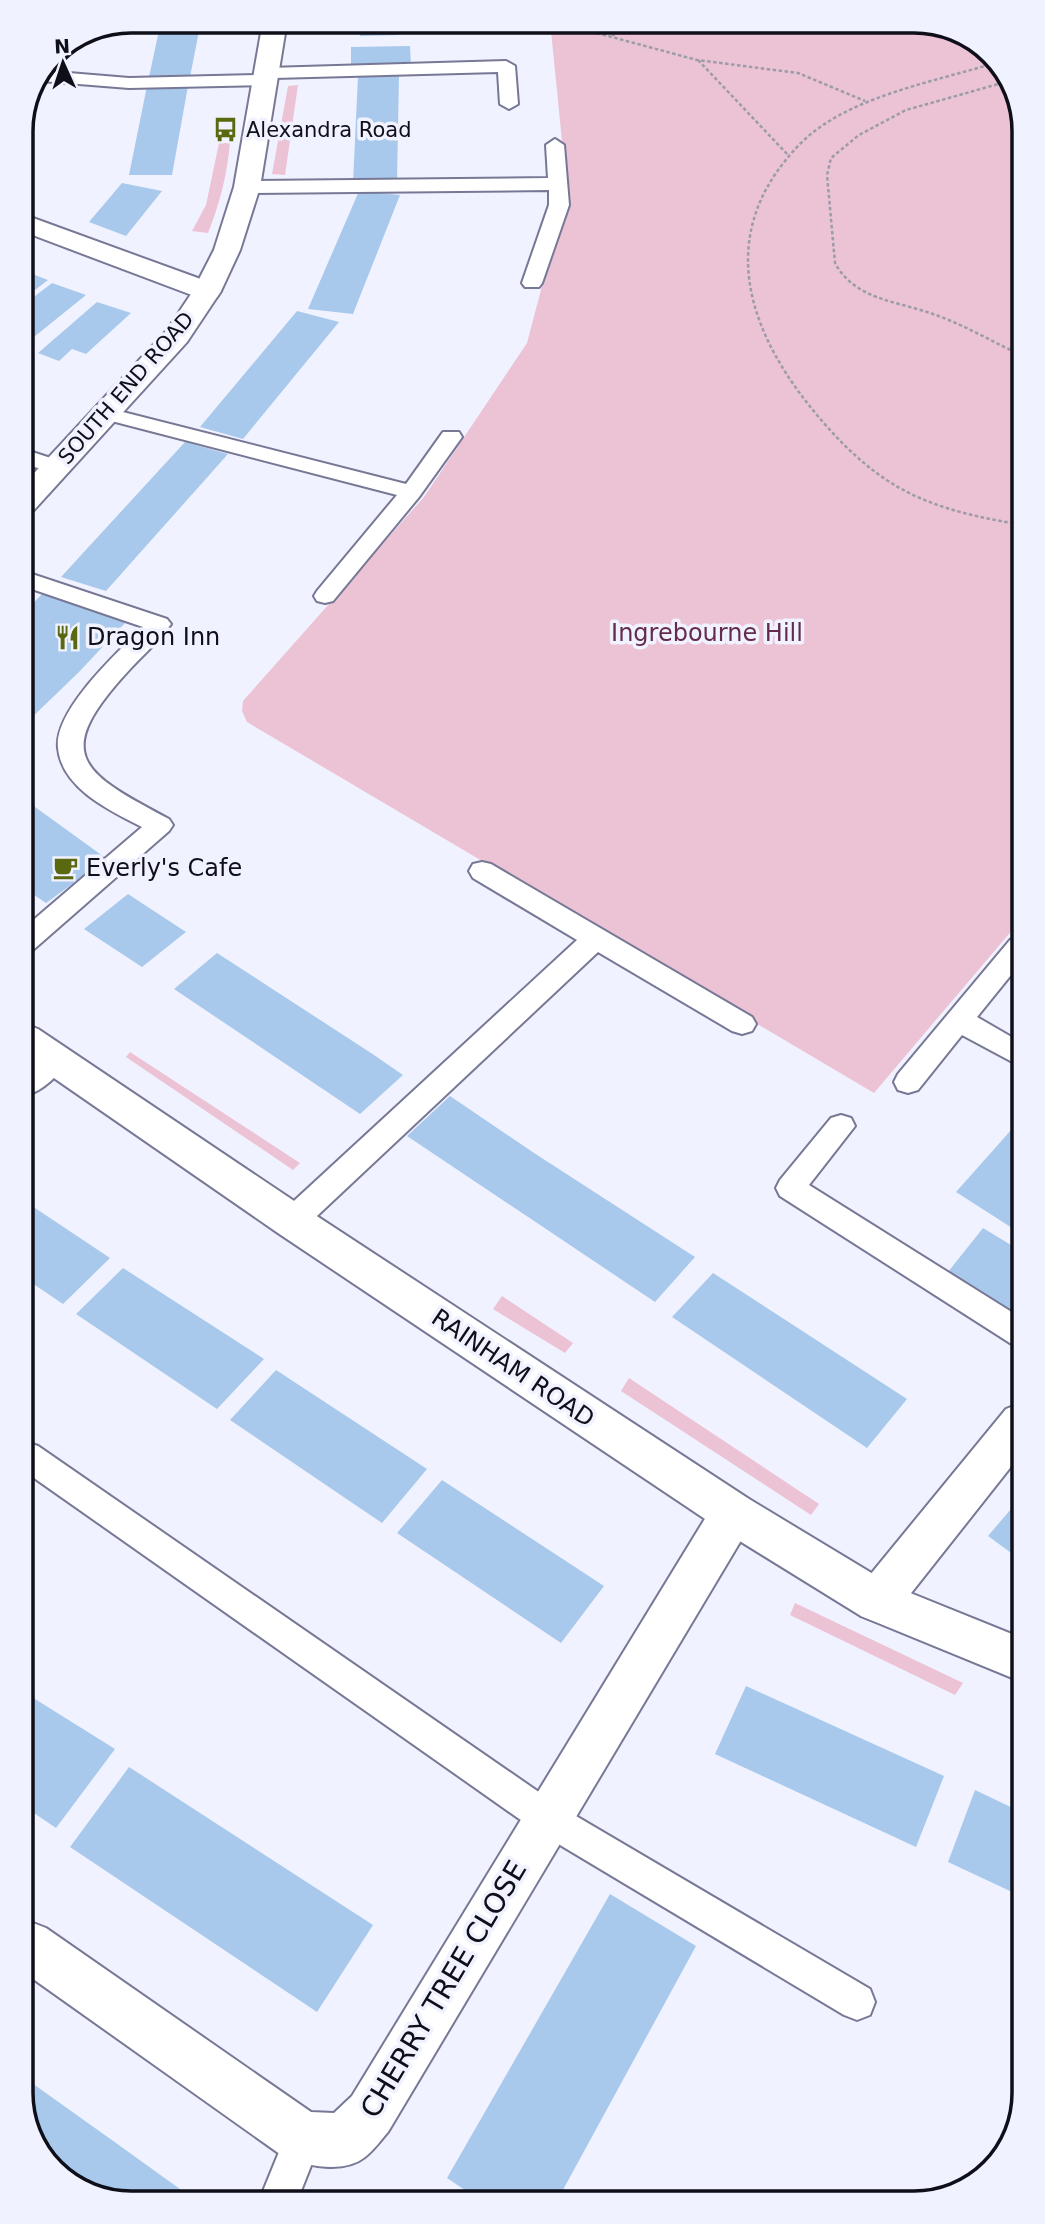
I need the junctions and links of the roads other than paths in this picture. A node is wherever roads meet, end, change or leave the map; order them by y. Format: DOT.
graph roads {
  1 [pos="273,33"];
  2 [pos="50,77"];
  3 [pos="267,77"];
  4 [pos="509,104"];
  5 [pos="555,145"];
  6 [pos="558,184"];
  7 [pos="247,187"];
  8 [pos="33,226"];
  9 [pos="532,283"];
  10 [pos="207,291"];
  11 [pos="107,415"];
  12 [pos="451,437"];
  13 [pos="33,459"];
  14 [pos="58,468"];
  15 [pos="411,492"];
  16 [pos="33,493"];
  17 [pos="33,581"];
  18 [pos="325,596"];
  19 [pos="482,871"];
  20 [pos="33,935"];
  21 [pos="596,938"];
  22 [pos="1012,956"];
  23 [pos="960,1020"];
  24 [pos="742,1024"];
  25 [pos="1012,1050"];
  26 [pos="33,1059"];
  27 [pos="908,1082"];
  28 [pos="841,1126"];
  29 [pos="292,1221"];
  30 [pos="1012,1328"];
  31 [pos="1012,1433"];
  32 [pos="33,1460"];
  33 [pos="733,1513"];
  34 [pos="877,1601"];
  35 [pos="1012,1657"];
  36 [pos="547,1818"];
  37 [pos="33,1950"];
  38 [pos="857,2002"];
  39 [pos="303,2138"];
  40 [pos="282,2191"];
  1 -- 3 [label="street, SOUTH END ROAD"];
  2 -- 3 [label="lane"];
  3 -- 4 [label="lane"];
  3 -- 7 [label="street, SOUTH END ROAD"];
  5 -- 6 [label="lane"];
  6 -- 7 [label="lane"];
  6 -- 9 [label="lane"];
  7 -- 10 [label="street, SOUTH END ROAD"];
  8 -- 10 [label="street"];
  10 -- 11 [label="street, SOUTH END ROAD"];
  11 -- 14 [label="street, SOUTH END ROAD"];
  11 -- 15 [label="lane"];
  12 -- 15 [label="lane"];
  13 -- 14 [label="lane"];
  14 -- 16 [label="street, SOUTH END ROAD"];
  15 -- 18 [label="lane"];
  17 -- 20 [label="lane"];
  19 -- 21 [label="lane"];
  21 -- 24 [label="lane"];
  21 -- 29 [label="lane"];
  22 -- 23 [label="lane"];
  23 -- 25 [label="lane"];
  23 -- 27 [label="lane"];
  26 -- 29 [label="street, RAINHAM ROAD"];
  28 -- 30 [label="lane"];
  29 -- 33 [label="street, RAINHAM ROAD"];
  31 -- 34 [label="street"];
  32 -- 36 [label="lane"];
  33 -- 34 [label="street, RAINHAM ROAD"];
  33 -- 36 [label="street, CHERRY TREE CLOSE"];
  34 -- 35 [label="street, RAINHAM ROAD"];
  36 -- 38 [label="lane"];
  36 -- 39 [label="street, CHERRY TREE CLOSE"];
  37 -- 39 [label="street"];
  39 -- 40 [label="lane"];
}
